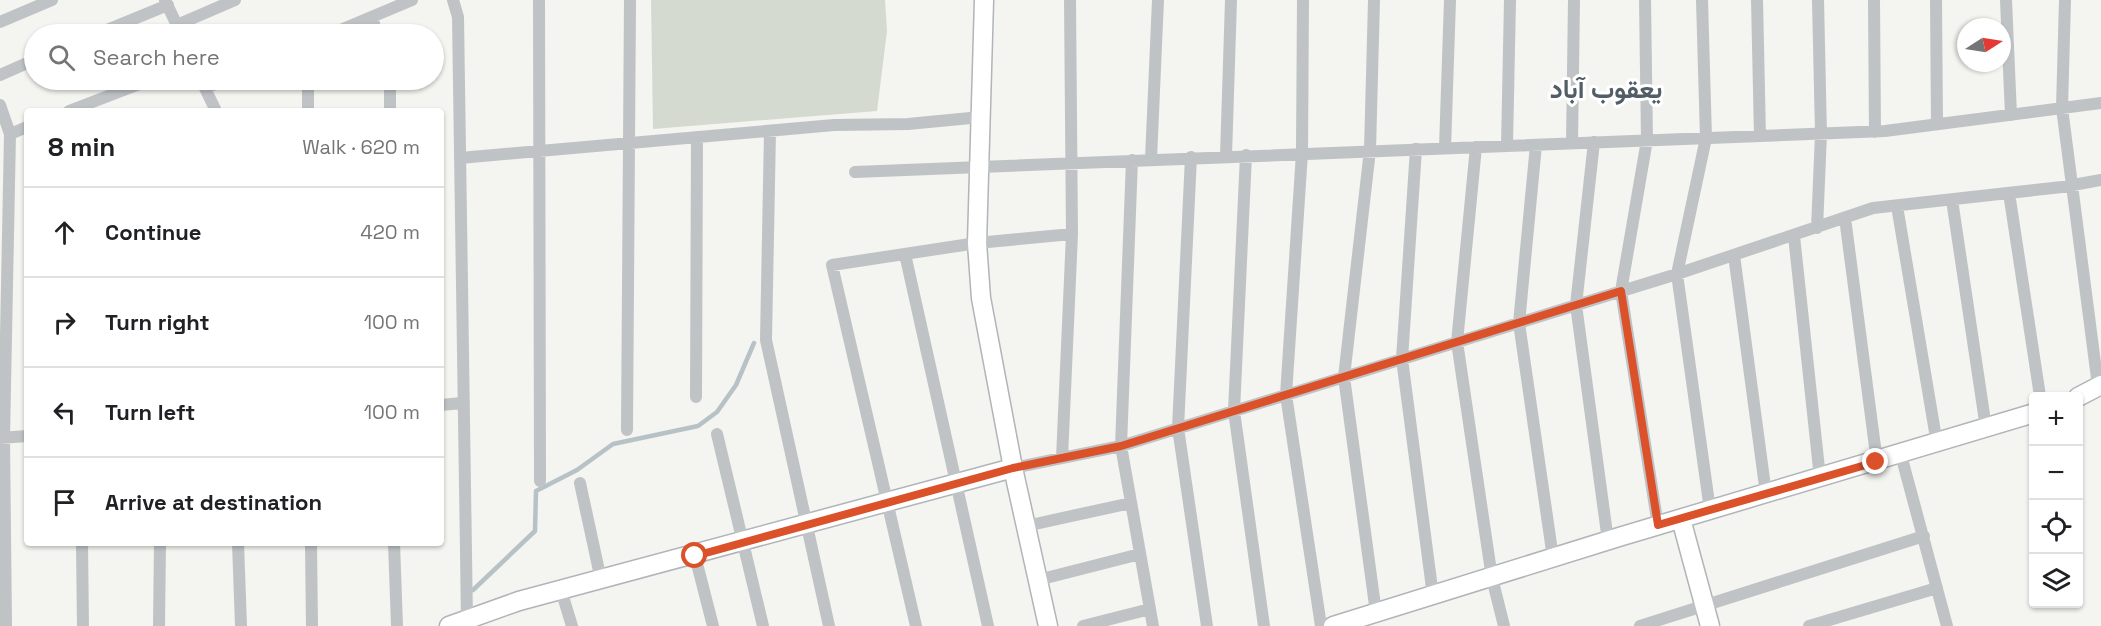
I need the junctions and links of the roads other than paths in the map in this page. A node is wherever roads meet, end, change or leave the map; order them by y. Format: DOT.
graph roads {
  1 [pos="52,0"];
  2 [pos="235,0"];
  3 [pos="412,0"];
  4 [pos="453,0"];
  5 [pos="539,0"];
  6 [pos="630,0"];
  7 [pos="984,0"];
  8 [pos="1070,0"];
  9 [pos="1158,0"];
  10 [pos="1231,0"];
  11 [pos="1303,0"];
  12 [pos="1374,0"];
  13 [pos="1450,0"];
  14 [pos="1510,0"];
  15 [pos="1574,0"];
  16 [pos="1646,0"];
  17 [pos="1702,0"];
  18 [pos="1757,0"];
  19 [pos="1818,0"];
  20 [pos="1874,0"];
  21 [pos="1936,0"];
  22 [pos="2006,0"];
  23 [pos="2064,0"];
  24 [pos="166,3"];
  25 [pos="372,17"];
  26 [pos="0,22"];
  27 [pos="119,24"];
  28 [pos="176,24"];
  29 [pos="190,24"];
  30 [pos="355,24"];
  31 [pos="374,24"];
  32 [pos="24,64"];
  33 [pos="0,75"];
  34 [pos="124,90"];
  35 [pos="206,90"];
  36 [pos="308,90"];
  37 [pos="390,90"];
  38 [pos="2101,103"];
  39 [pos="0,105"];
  40 [pos="77,108"];
  41 [pos="215,108"];
  42 [pos="308,108"];
  43 [pos="390,108"];
  44 [pos="2062,108"];
  45 [pos="2011,115"];
  46 [pos="981,117"];
  47 [pos="1937,124"];
  48 [pos="24,129"];
  49 [pos="770,131"];
  50 [pos="1875,132"];
  51 [pos="10,134"];
  52 [pos="1821,134"];
  53 [pos="1760,136"];
  54 [pos="697,137"];
  55 [pos="1706,138"];
  56 [pos="1647,140"];
  57 [pos="1593,142"];
  58 [pos="629,143"];
  59 [pos="1572,143"];
  60 [pos="1536,144"];
  61 [pos="1507,145"];
  62 [pos="1476,147"];
  63 [pos="1445,148"];
  64 [pos="1416,149"];
  65 [pos="1370,150"];
  66 [pos="538,151"];
  67 [pos="1302,153"];
  68 [pos="1246,155"];
  69 [pos="1227,156"];
  70 [pos="460,158"];
  71 [pos="1191,158"];
  72 [pos="1151,159"];
  73 [pos="1132,160"];
  74 [pos="1072,162"];
  75 [pos="979,166"];
  76 [pos="855,172"];
  77 [pos="2101,180"];
  78 [pos="2072,185"];
  79 [pos="2009,193"];
  80 [pos="1952,200"];
  81 [pos="1897,206"];
  82 [pos="1845,218"];
  83 [pos="1816,228"];
  84 [pos="1072,234"];
  85 [pos="1794,236"];
  86 [pos="977,243"];
  87 [pos="905,254"];
  88 [pos="1734,255"];
  89 [pos="1677,273"];
  90 [pos="1621,291"];
  91 [pos="1576,305"];
  92 [pos="1519,323"];
  93 [pos="1457,342"];
  94 [pos="1402,359"];
  95 [pos="1344,377"];
  96 [pos="2099,385"];
  97 [pos="2039,392"];
  98 [pos="1286,395"];
  99 [pos="2083,395"];
  100 [pos="696,397"];
  101 [pos="462,403"];
  102 [pos="444,405"];
  103 [pos="1234,411"];
  104 [pos="2029,415"];
  105 [pos="1178,428"];
  106 [pos="1986,428"];
  107 [pos="627,430"];
  108 [pos="717,434"];
  109 [pos="24,436"];
  110 [pos="2,438"];
  111 [pos="1937,444"];
  112 [pos="1121,446"];
  113 [pos="1901,455"];
  114 [pos="1062,458"];
  115 [pos="1876,462"];
  116 [pos="1013,468"];
  117 [pos="1820,478"];
  118 [pos="540,482"];
  119 [pos="580,483"];
  120 [pos="954,484"];
  121 [pos="1766,494"];
  122 [pos="887,503"];
  123 [pos="1131,503"];
  124 [pos="1710,510"];
  125 [pos="1681,519"];
  126 [pos="806,525"];
  127 [pos="1658,525"];
  128 [pos="1026,526"];
  129 [pos="1924,536"];
  130 [pos="1608,541"];
  131 [pos="743,543"];
  132 [pos="82,546"];
  133 [pos="160,546"];
  134 [pos="238,546"];
  135 [pos="311,546"];
  136 [pos="394,546"];
  137 [pos="1140,554"];
  138 [pos="695,556"];
  139 [pos="1552,558"];
  140 [pos="1492,578"];
  141 [pos="601,580"];
  142 [pos="1038,580"];
  143 [pos="1937,588"];
  144 [pos="561,590"];
  145 [pos="1433,596"];
  146 [pos="1706,605"];
  147 [pos="1150,609"];
  148 [pos="1376,613"];
  149 [pos="469,623"];
  150 [pos="6,626"];
  151 [pos="83,626"];
  152 [pos="159,626"];
  153 [pos="241,626"];
  154 [pos="312,626"];
  155 [pos="397,626"];
  156 [pos="449,626"];
  157 [pos="572,626"];
  158 [pos="713,626"];
  159 [pos="763,626"];
  160 [pos="829,626"];
  161 [pos="916,626"];
  162 [pos="988,626"];
  163 [pos="1048,626"];
  164 [pos="1083,626"];
  165 [pos="1153,626"];
  166 [pos="1207,626"];
  167 [pos="1264,626"];
  168 [pos="1321,626"];
  169 [pos="1333,626"];
  170 [pos="1504,626"];
  171 [pos="1640,626"];
  172 [pos="1710,626"];
  173 [pos="1809,626"];
  174 [pos="1947,626"];
  1 -- 26 [label="street"];
  2 -- 29 [label="street"];
  3 -- 25 [label="street"];
  4 -- 70 [label="street"];
  5 -- 66 [label="street"];
  6 -- 58 [label="street"];
  7 -- 46 [label="street"];
  8 -- 74 [label="street"];
  9 -- 72 [label="street"];
  10 -- 69 [label="street"];
  11 -- 67 [label="street"];
  12 -- 65 [label="street"];
  13 -- 63 [label="street"];
  14 -- 61 [label="street"];
  15 -- 59 [label="street"];
  16 -- 56 [label="street"];
  17 -- 55 [label="street"];
  18 -- 53 [label="street"];
  19 -- 52 [label="street"];
  20 -- 50 [label="street"];
  21 -- 47 [label="street"];
  22 -- 45 [label="street"];
  23 -- 44 [label="street"];
  24 -- 27 [label="street"];
  24 -- 28 [label="street"];
  25 -- 30 [label="street"];
  25 -- 31 [label="street"];
  32 -- 33 [label="street"];
  34 -- 40 [label="street"];
  35 -- 41 [label="street"];
  36 -- 42 [label="street"];
  37 -- 43 [label="street"];
  38 -- 44 [label="street"];
  39 -- 51 [label="street"];
  44 -- 45 [label="street"];
  44 -- 78 [label="street"];
  45 -- 47 [label="street"];
  46 -- 49 [label="street"];
  46 -- 75 [label="street"];
  47 -- 50 [label="street"];
  48 -- 51 [label="street"];
  49 -- 54 [label="street"];
  49 -- 126 [label="street"];
  50 -- 52 [label="street"];
  51 -- 110 [label="street"];
  52 -- 53 [label="street"];
  52 -- 83 [label="street"];
  53 -- 55 [label="street"];
  54 -- 58 [label="street"];
  54 -- 100 [label="street"];
  55 -- 56 [label="street"];
  55 -- 89 [label="street"];
  56 -- 57 [label="street"];
  56 -- 90 [label="street"];
  57 -- 59 [label="street"];
  57 -- 91 [label="street"];
  58 -- 66 [label="street"];
  58 -- 107 [label="street"];
  59 -- 60 [label="street"];
  60 -- 61 [label="street"];
  60 -- 92 [label="street"];
  61 -- 62 [label="street"];
  62 -- 63 [label="street"];
  62 -- 93 [label="street"];
  63 -- 64 [label="street"];
  64 -- 65 [label="street"];
  64 -- 94 [label="street"];
  65 -- 67 [label="street"];
  65 -- 95 [label="street"];
  66 -- 70 [label="street"];
  66 -- 118 [label="street"];
  67 -- 68 [label="street"];
  67 -- 98 [label="street"];
  68 -- 69 [label="street"];
  68 -- 103 [label="street"];
  69 -- 71 [label="street"];
  70 -- 101 [label="street"];
  71 -- 72 [label="street"];
  71 -- 105 [label="street"];
  72 -- 73 [label="street"];
  73 -- 74 [label="street"];
  73 -- 112 [label="street"];
  74 -- 75 [label="street"];
  74 -- 84 [label="street"];
  75 -- 76 [label="street"];
  75 -- 86 [label="street"];
  77 -- 78 [label="street"];
  78 -- 79 [label="street"];
  78 -- 96 [label="street"];
  79 -- 80 [label="street"];
  79 -- 97 [label="street"];
  80 -- 81 [label="street"];
  80 -- 106 [label="street"];
  81 -- 82 [label="street"];
  81 -- 111 [label="street"];
  82 -- 83 [label="street"];
  82 -- 115 [label="street"];
  83 -- 85 [label="street"];
  84 -- 86 [label="street"];
  84 -- 114 [label="street"];
  85 -- 88 [label="street"];
  85 -- 117 [label="street"];
  86 -- 87 [label="street"];
  86 -- 116 [label="street"];
  87 -- 120 [label="street"];
  87 -- 122 [label="street"];
  88 -- 89 [label="street"];
  88 -- 121 [label="street"];
  89 -- 90 [label="street"];
  89 -- 124 [label="street"];
  90 -- 91 [label="street"];
  90 -- 127 [label="street"];
  91 -- 92 [label="street"];
  91 -- 130 [label="street"];
  92 -- 93 [label="street"];
  92 -- 139 [label="street"];
  93 -- 94 [label="street"];
  93 -- 140 [label="street"];
  94 -- 95 [label="street"];
  94 -- 145 [label="street"];
  95 -- 98 [label="street"];
  95 -- 148 [label="street"];
  96 -- 99 [label="street"];
  98 -- 103 [label="street"];
  98 -- 168 [label="street"];
  101 -- 102 [label="street"];
  101 -- 149 [label="street"];
  103 -- 105 [label="street"];
  103 -- 167 [label="street"];
  104 -- 106 [label="street"];
  105 -- 112 [label="street"];
  105 -- 166 [label="street"];
  106 -- 111 [label="street"];
  108 -- 131 [label="street"];
  109 -- 110 [label="street"];
  110 -- 150 [label="street"];
  111 -- 113 [label="street"];
  112 -- 114 [label="street"];
  112 -- 123 [label="street"];
  113 -- 115 [label="street"];
  113 -- 129 [label="street"];
  114 -- 116 [label="street"];
  115 -- 117 [label="street"];
  116 -- 120 [label="street"];
  116 -- 128 [label="street"];
  117 -- 121 [label="street"];
  119 -- 141 [label="street"];
  120 -- 122 [label="street"];
  120 -- 162 [label="street"];
  121 -- 124 [label="street"];
  122 -- 126 [label="street"];
  122 -- 161 [label="street"];
  123 -- 128 [label="street"];
  123 -- 137 [label="street"];
  124 -- 125 [label="street"];
  125 -- 127 [label="street"];
  125 -- 146 [label="street"];
  126 -- 131 [label="street"];
  126 -- 160 [label="street"];
  127 -- 130 [label="street"];
  128 -- 142 [label="street"];
  129 -- 143 [label="street"];
  129 -- 146 [label="street"];
  130 -- 139 [label="street"];
  131 -- 138 [label="street"];
  131 -- 159 [label="street"];
  132 -- 151 [label="street"];
  133 -- 152 [label="street"];
  134 -- 153 [label="street"];
  135 -- 154 [label="street"];
  136 -- 155 [label="street"];
  137 -- 142 [label="street"];
  137 -- 147 [label="street"];
  138 -- 141 [label="street"];
  138 -- 158 [label="street"];
  139 -- 140 [label="street"];
  140 -- 145 [label="street"];
  140 -- 170 [label="street"];
  141 -- 144 [label="street"];
  142 -- 163 [label="street"];
  143 -- 173 [label="street"];
  143 -- 174 [label="street"];
  144 -- 149 [label="street"];
  144 -- 157 [label="street"];
  145 -- 148 [label="street"];
  146 -- 171 [label="street"];
  146 -- 172 [label="street"];
  147 -- 164 [label="street"];
  147 -- 165 [label="street"];
  148 -- 169 [label="street"];
  149 -- 156 [label="street"];
}
